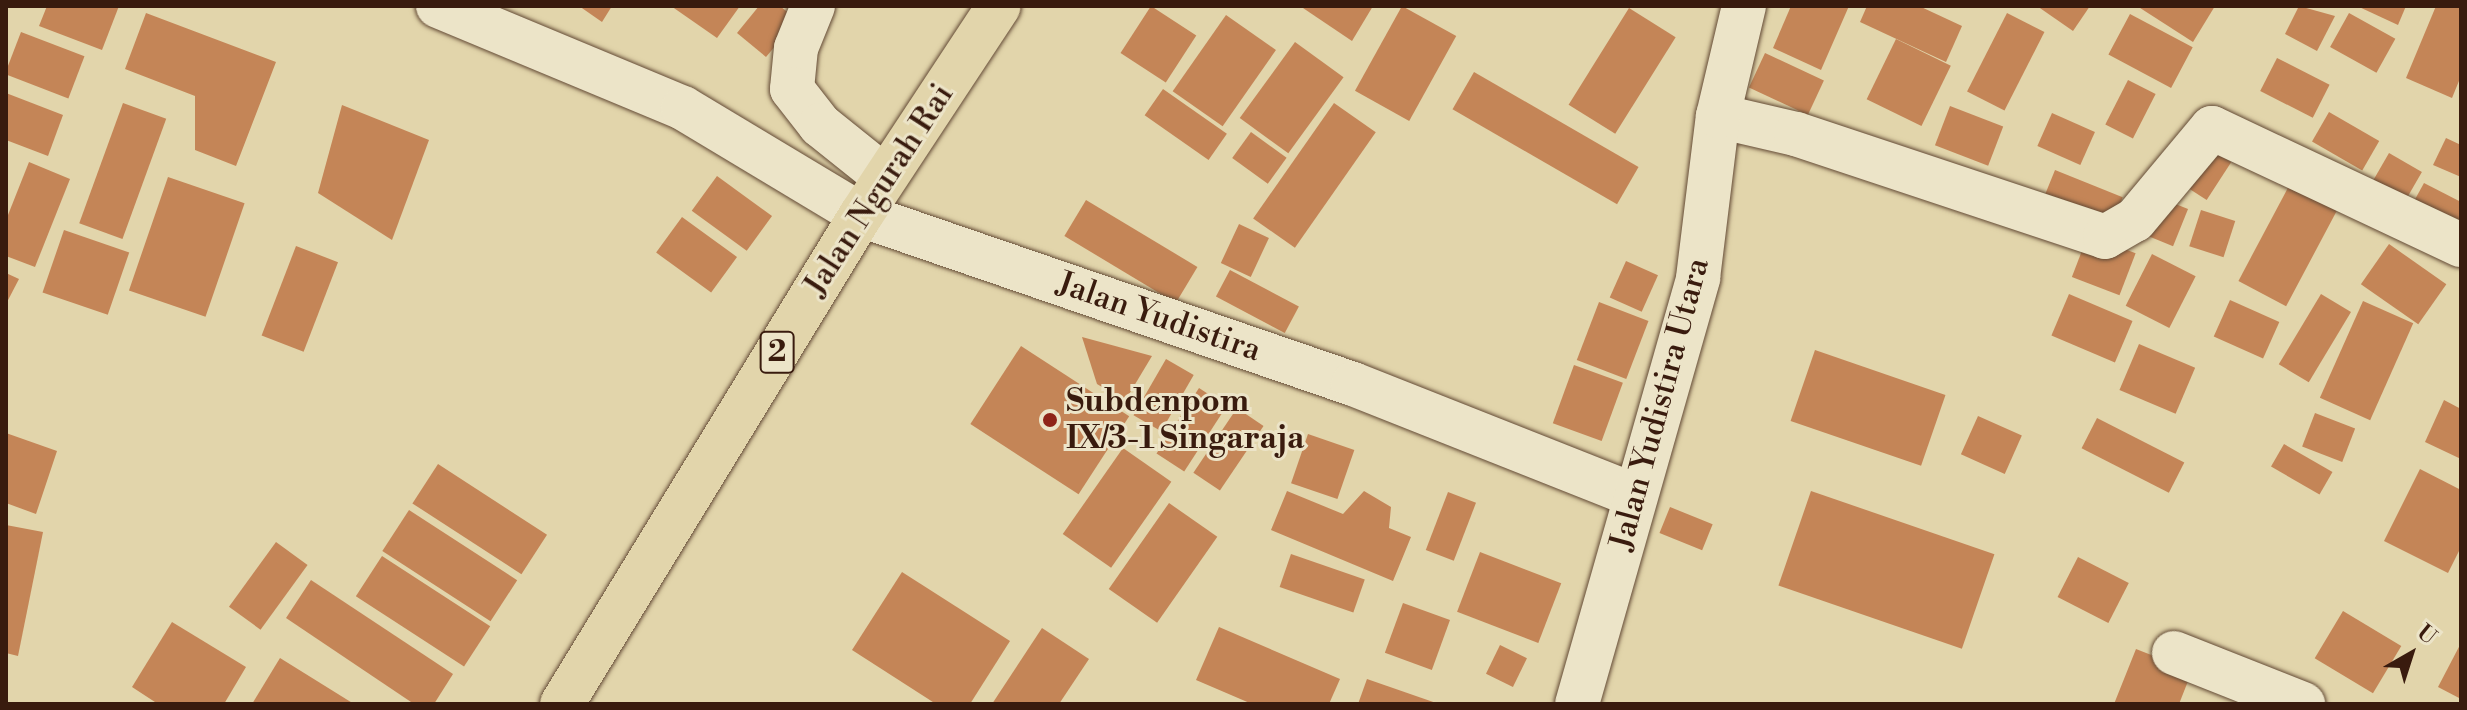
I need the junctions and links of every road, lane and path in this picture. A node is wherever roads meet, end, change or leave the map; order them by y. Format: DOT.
graph roads {
  1 [pos="438,6"];
  2 [pos="813,6"];
  3 [pos="999,6"];
  4 [pos="1744,6"];
  5 [pos="1718,116"];
  6 [pos="885,177"];
  7 [pos="861,215"];
  8 [pos="2461,245"];
  9 [pos="1634,495"];
  10 [pos="2174,653"];
  11 [pos="562,704"];
  12 [pos="1577,704"];
  13 [pos="2303,704"];
  1 -- 7 [label="street, Jalan Yudistira"];
  2 -- 6 [label="street"];
  3 -- 6 [label="highway, Jalan Ngurah Rai / 2"];
  4 -- 5 [label="street, Jalan Yudistira Utara"];
  5 -- 8 [label="street"];
  5 -- 9 [label="street, Jalan Yudistira Utara"];
  6 -- 7 [label="highway, Jalan Ngurah Rai / 2"];
  7 -- 9 [label="street, Jalan Yudistira"];
  7 -- 11 [label="highway, Jalan Ngurah Rai / 2"];
  9 -- 12 [label="street, Jalan Yudistira Utara"];
  10 -- 13 [label="street"];
}
